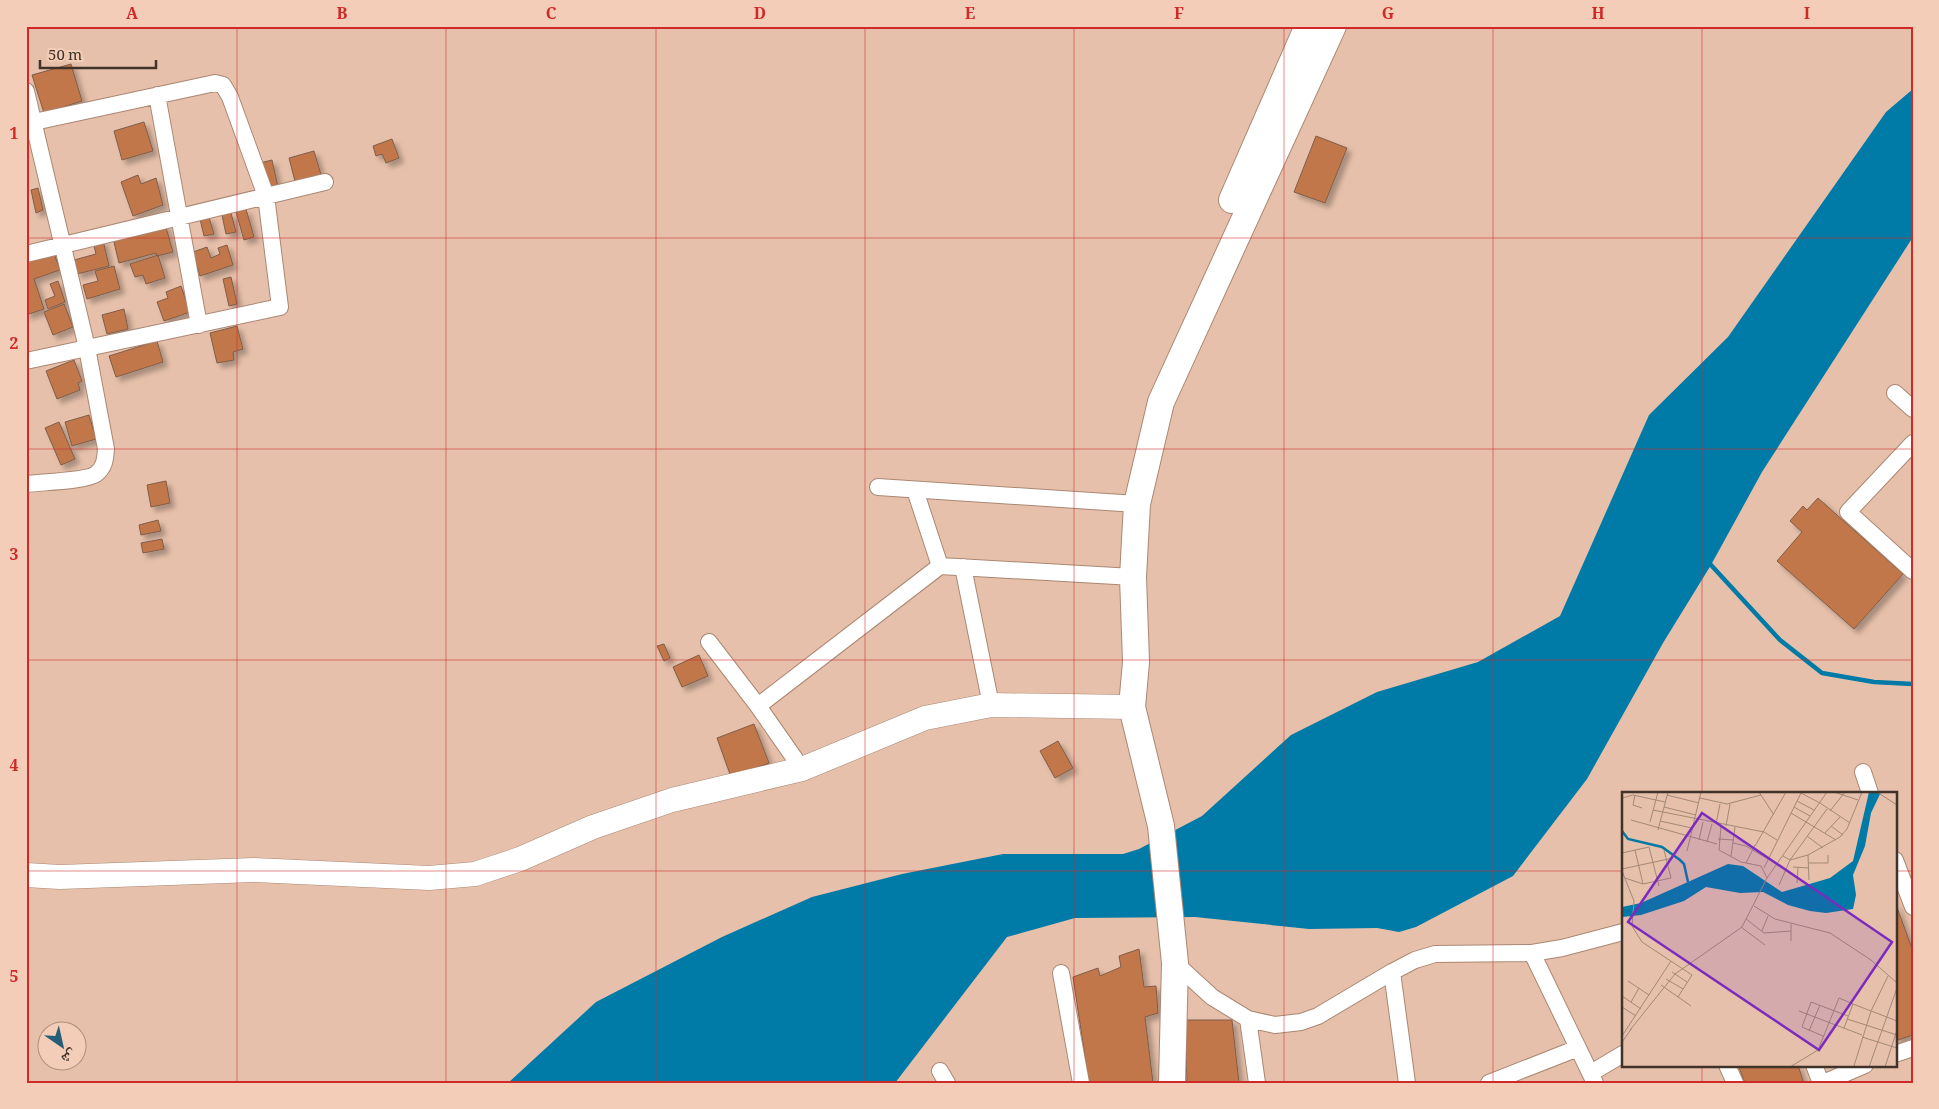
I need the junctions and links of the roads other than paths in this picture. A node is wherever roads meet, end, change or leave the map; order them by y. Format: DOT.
graph roads {
  1 [pos="1308,26"];
  2 [pos="1333,26"];
  3 [pos="26,91"];
  4 [pos="157,95"];
  5 [pos="34,122"];
  6 [pos="1254,175"];
  7 [pos="325,182"];
  8 [pos="266,196"];
  9 [pos="179,217"];
  10 [pos="63,245"];
  11 [pos="26,254"];
  12 [pos="199,324"];
  13 [pos="87,348"];
  14 [pos="26,361"];
  15 [pos="1895,393"];
  16 [pos="1913,410"];
  17 [pos="1913,443"];
  18 [pos="26,484"];
  19 [pos="878,487"];
  20 [pos="915,490"];
  21 [pos="1129,503"];
  22 [pos="940,566"];
  23 [pos="963,567"];
  24 [pos="1913,571"];
  25 [pos="1125,576"];
  26 [pos="709,642"];
  27 [pos="1132,698"];
  28 [pos="990,705"];
  29 [pos="758,706"];
  30 [pos="802,769"];
  31 [pos="1863,772"];
  32 [pos="1870,792"];
  33 [pos="1896,862"];
  34 [pos="26,875"];
  35 [pos="1904,881"];
  36 [pos="1913,907"];
  37 [pos="1622,932"];
  38 [pos="1532,953"];
  39 [pos="1175,958"];
  40 [pos="1392,972"];
  41 [pos="1061,973"];
  42 [pos="1248,1019"];
  43 [pos="1578,1048"];
  44 [pos="1913,1048"];
  45 [pos="1896,1054"];
  46 [pos="1622,1055"];
  47 [pos="1727,1066"];
  48 [pos="1814,1066"];
  49 [pos="1864,1066"];
  50 [pos="1593,1078"];
  51 [pos="1080,1083"];
  52 [pos="1172,1083"];
  53 [pos="1258,1083"];
  54 [pos="1407,1083"];
  55 [pos="1490,1083"];
  56 [pos="1735,1083"];
  57 [pos="1822,1083"];
  1 -- 6 [label="main road"];
  2 -- 6 [label="main road"];
  3 -- 5 [label="street"];
  4 -- 5 [label="street"];
  4 -- 8 [label="street"];
  4 -- 9 [label="street"];
  5 -- 10 [label="street"];
  6 -- 21 [label="main road"];
  7 -- 8 [label="street"];
  8 -- 9 [label="street"];
  8 -- 12 [label="street"];
  9 -- 10 [label="street"];
  9 -- 12 [label="street"];
  10 -- 11 [label="street"];
  10 -- 13 [label="street"];
  12 -- 13 [label="street"];
  13 -- 14 [label="street"];
  13 -- 18 [label="street"];
  15 -- 16 [label="street"];
  17 -- 24 [label="street"];
  19 -- 20 [label="street"];
  20 -- 21 [label="street"];
  20 -- 22 [label="street"];
  21 -- 25 [label="main road"];
  22 -- 23 [label="street"];
  22 -- 29 [label="street"];
  23 -- 25 [label="street"];
  23 -- 28 [label="street"];
  25 -- 27 [label="main road"];
  26 -- 29 [label="street"];
  27 -- 28 [label="main road"];
  27 -- 39 [label="main road"];
  28 -- 30 [label="main road"];
  29 -- 30 [label="street"];
  30 -- 34 [label="main road"];
  31 -- 32 [label="street"];
  33 -- 35 [label="street"];
  35 -- 36 [label="street"];
  37 -- 38 [label="street"];
  38 -- 40 [label="street"];
  38 -- 43 [label="street"];
  39 -- 42 [label="street"];
  39 -- 52 [label="main road"];
  40 -- 42 [label="street"];
  40 -- 54 [label="street"];
  41 -- 51 [label="street"];
  42 -- 53 [label="street"];
  43 -- 50 [label="street"];
  43 -- 55 [label="street"];
  44 -- 45 [label="street"];
  46 -- 50 [label="street"];
  47 -- 56 [label="street"];
  48 -- 57 [label="street"];
  49 -- 57 [label="street"];
}
